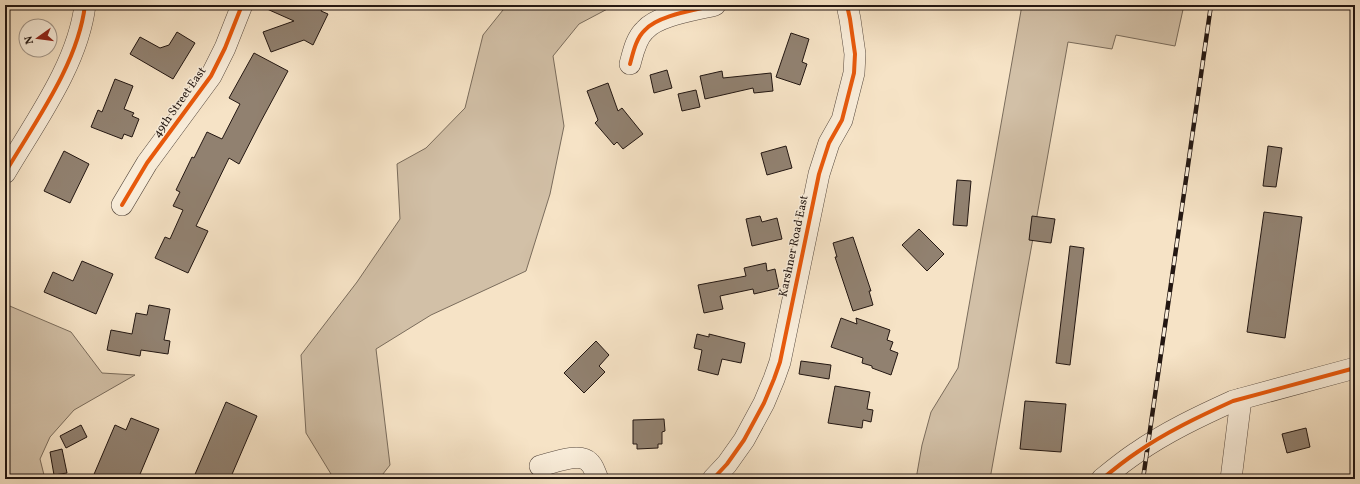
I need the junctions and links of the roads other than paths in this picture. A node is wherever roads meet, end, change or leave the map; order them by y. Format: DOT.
graph roads {
  1 [pos="85,5"];
  2 [pos="242,5"];
  3 [pos="715,5"];
  4 [pos="847,5"];
  5 [pos="630,64"];
  6 [pos="5,173"];
  7 [pos="122,205"];
  8 [pos="1355,368"];
  9 [pos="1241,399"];
  10 [pos="540,466"];
  11 [pos="598,479"];
  12 [pos="713,479"];
  13 [pos="1102,479"];
  14 [pos="1231,479"];
  1 -- 6 [label="street"];
  2 -- 7 [label="street, 49th Street East"];
  3 -- 5 [label="street"];
  4 -- 12 [label="street, Karshner Road East"];
  8 -- 9 [label="street"];
  9 -- 13 [label="street"];
  9 -- 14 [label="street"];
  10 -- 11 [label="street"];
}
